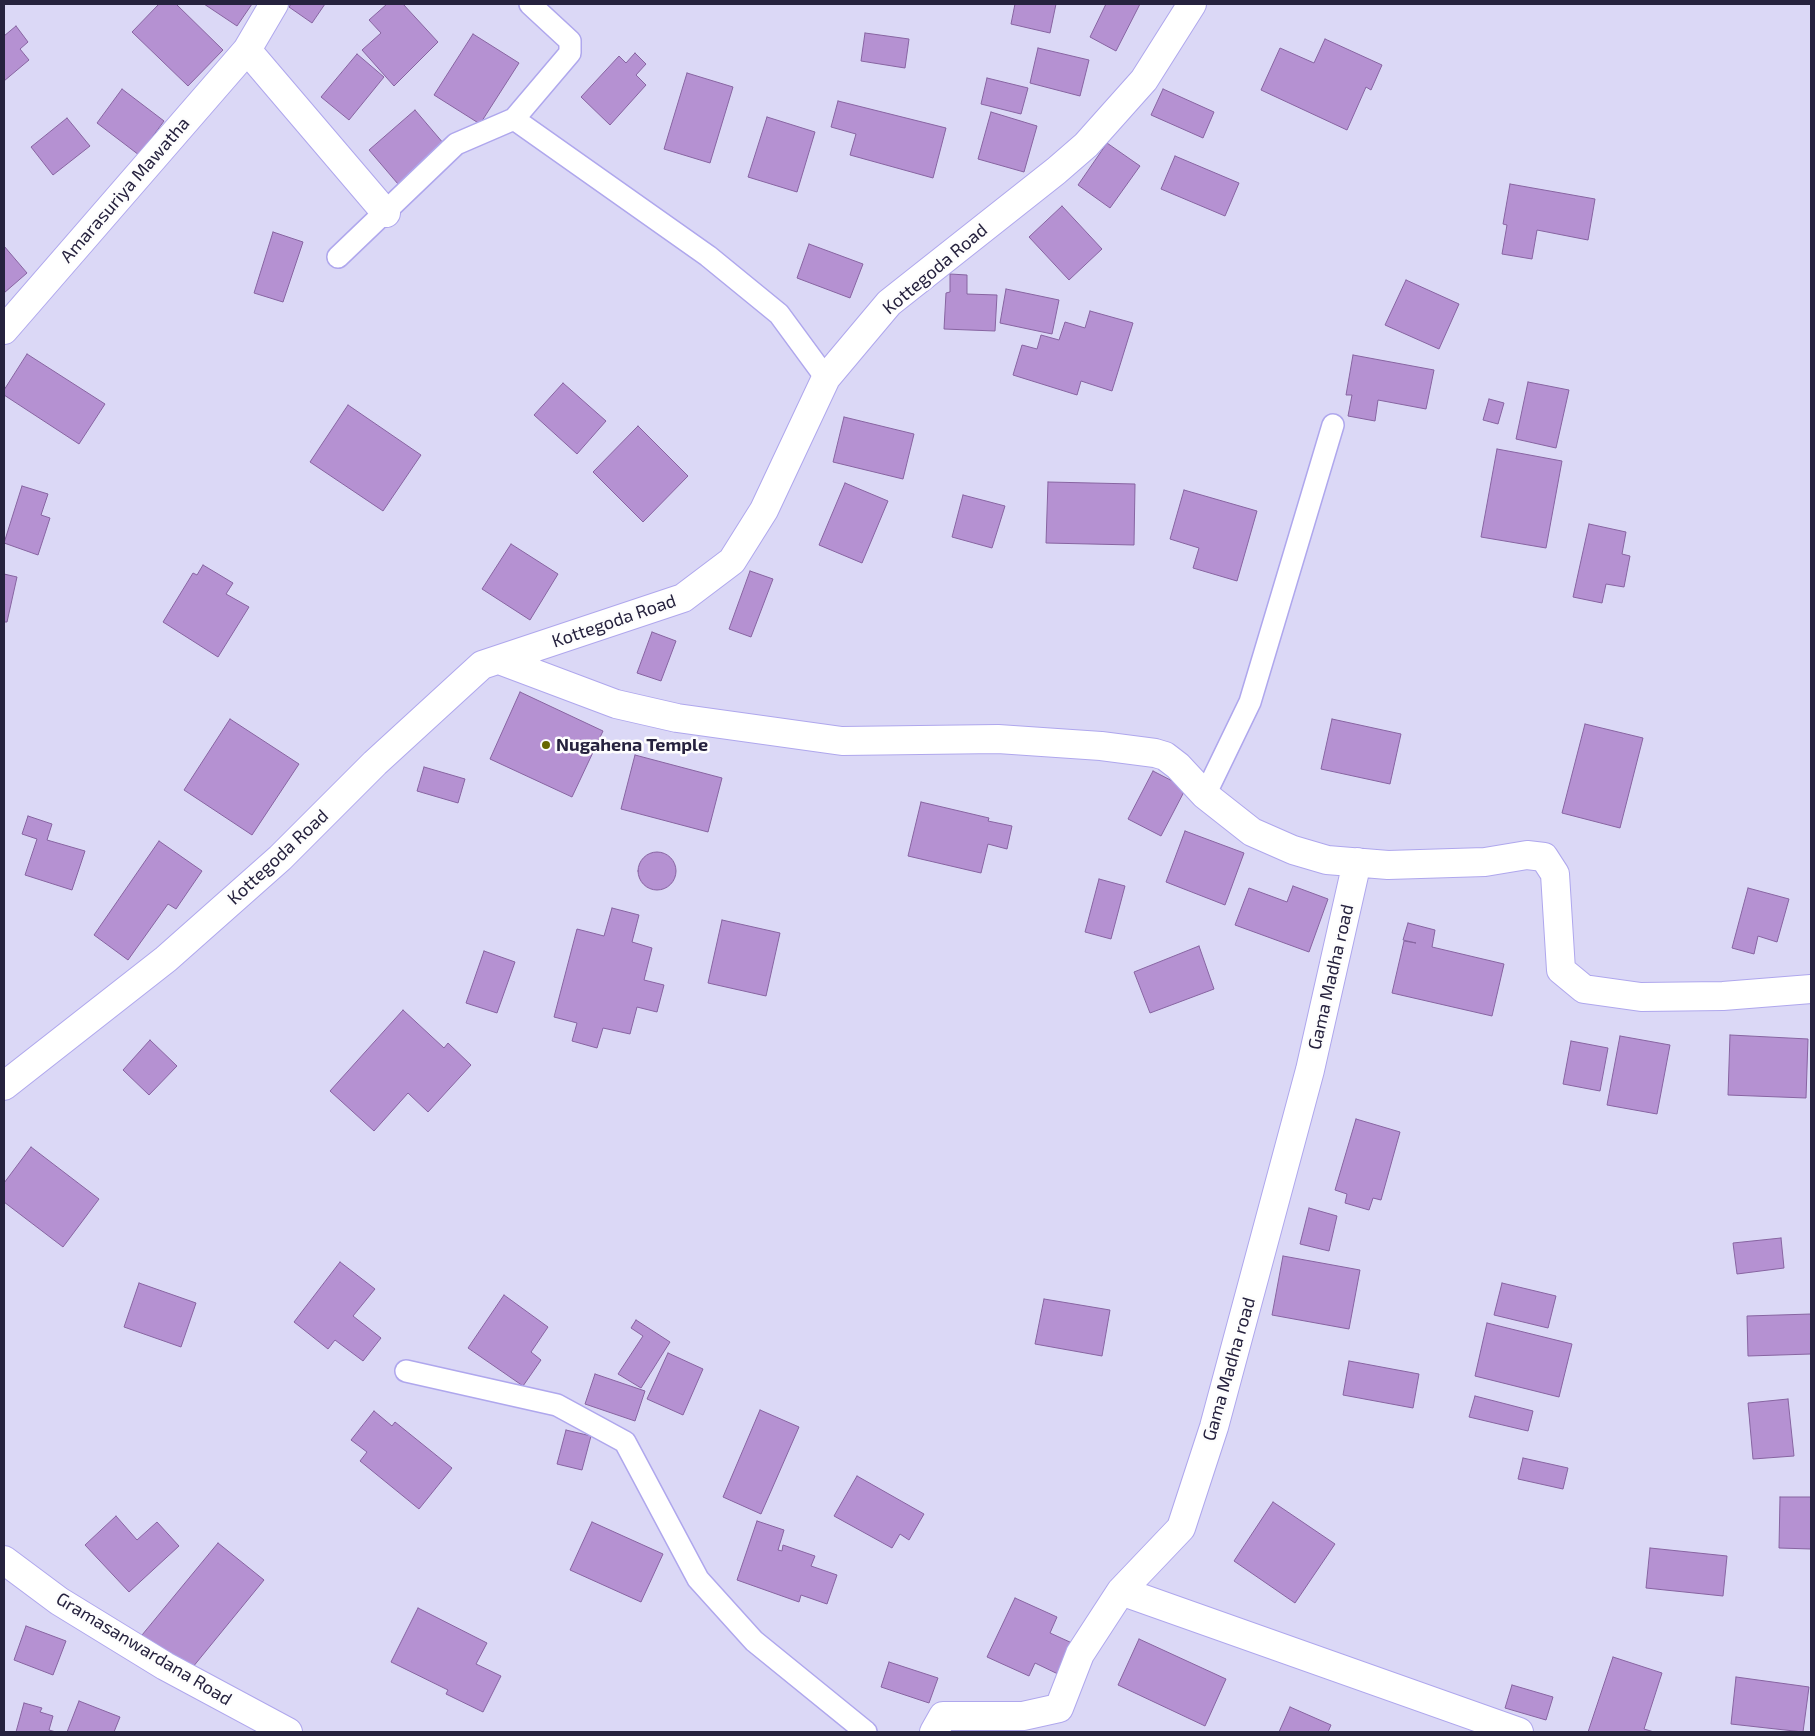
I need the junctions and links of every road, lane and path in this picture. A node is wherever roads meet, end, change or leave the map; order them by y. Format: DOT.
graph roads {
  1 [pos="274,4"];
  2 [pos="530,4"];
  3 [pos="1192,4"];
  4 [pos="247,50"];
  5 [pos="514,120"];
  6 [pos="386,213"];
  7 [pos="338,257"];
  8 [pos="4,330"];
  9 [pos="826,378"];
  10 [pos="1333,425"];
  11 [pos="499,660"];
  12 [pos="1206,796"];
  13 [pos="1357,862"];
  14 [pos="1811,990"];
  15 [pos="4,1086"];
  16 [pos="406,1371"];
  17 [pos="4,1560"];
  18 [pos="1120,1591"];
  19 [pos="288,1732"];
  20 [pos="866,1732"];
  21 [pos="934,1732"];
  22 [pos="1519,1732"];
  1 -- 4 [label="street, Amarasuriya Mawatha"];
  2 -- 5 [label="lane"];
  3 -- 9 [label="street, Kottegoda Road"];
  4 -- 6 [label="street"];
  4 -- 8 [label="street, Amarasuriya Mawatha"];
  5 -- 6 [label="lane"];
  5 -- 9 [label="lane"];
  6 -- 7 [label="lane"];
  9 -- 11 [label="street, Kottegoda Road"];
  10 -- 12 [label="lane"];
  11 -- 12 [label="street"];
  11 -- 15 [label="street, Kottegoda Road"];
  12 -- 13 [label="street"];
  13 -- 14 [label="street"];
  13 -- 18 [label="street, Gama Madha road"];
  16 -- 20 [label="lane"];
  17 -- 19 [label="street, Gramasanwardana Road"];
  18 -- 21 [label="street, Gama Madha road"];
  18 -- 22 [label="street"];
}
